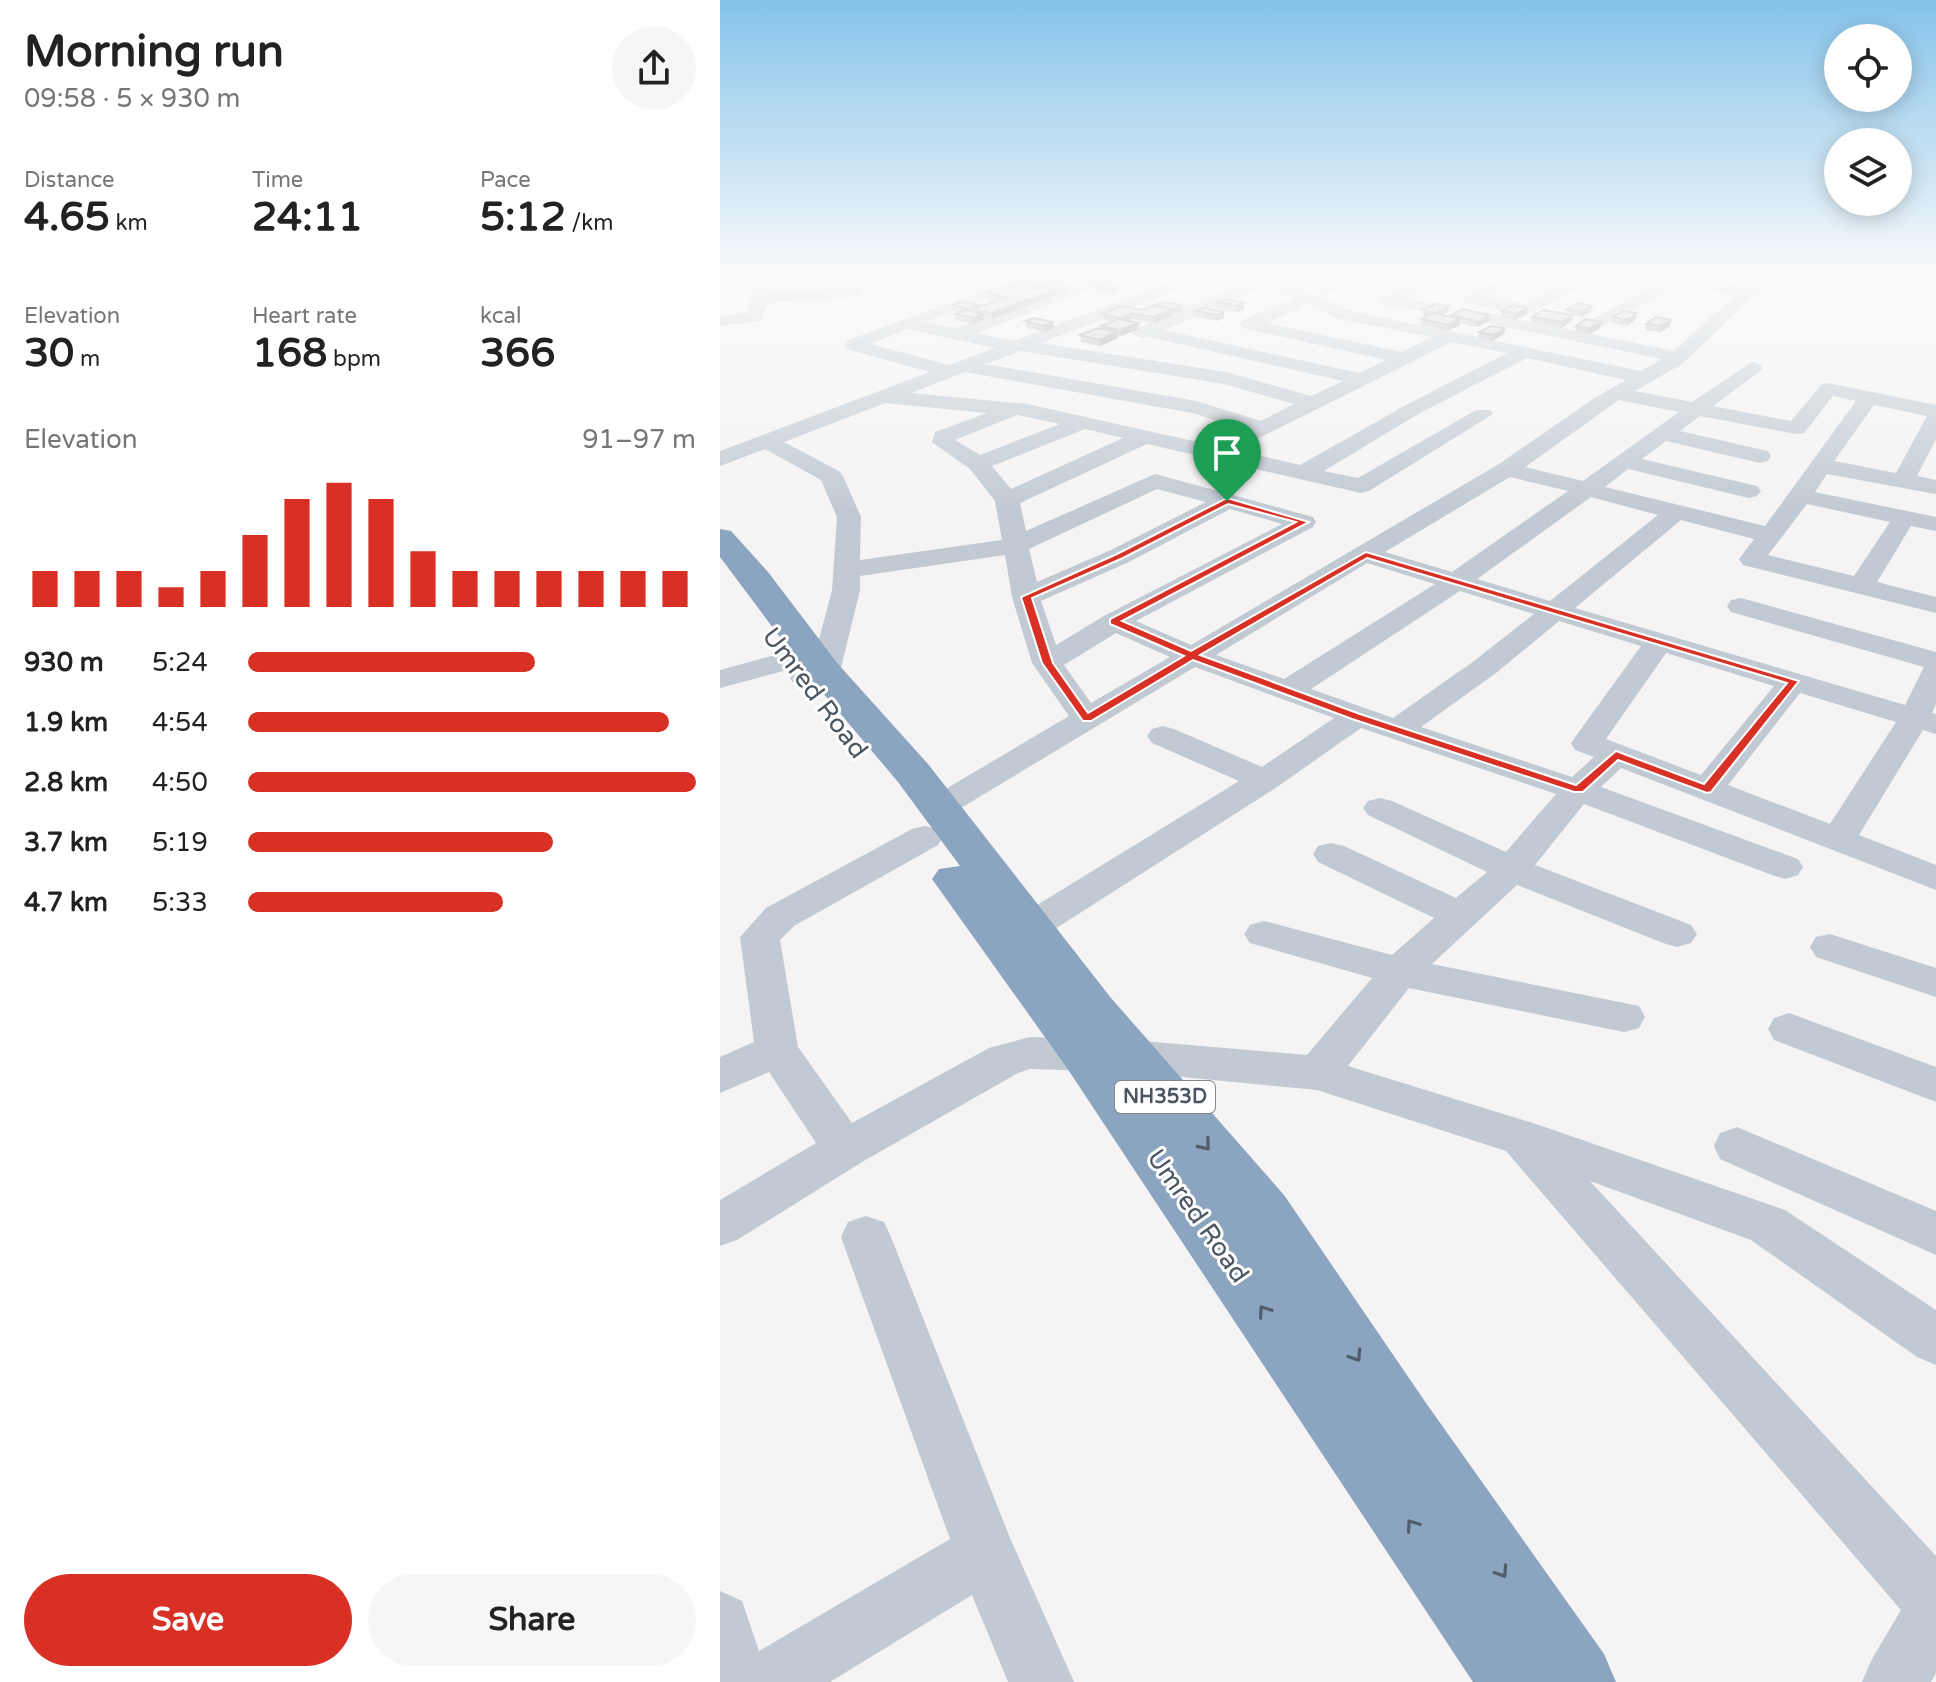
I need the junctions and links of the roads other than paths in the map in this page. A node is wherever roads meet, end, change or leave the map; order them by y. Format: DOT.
graph roads {
  1 [pos="896,354"];
  2 [pos="992,354"];
  3 [pos="1080,354"];
  4 [pos="1255,354"];
  5 [pos="1388,354"];
  6 [pos="1411,354"];
  7 [pos="1518,354"];
  8 [pos="1540,354"];
  9 [pos="1665,354"];
  10 [pos="1681,354"];
  11 [pos="1084,355"];
  12 [pos="1678,357"];
  13 [pos="1404,358"];
  14 [pos="956,368"];
  15 [pos="1752,368"];
  16 [pos="1644,378"];
  17 [pos="1361,379"];
  18 [pos="1617,394"];
  19 [pos="884,397"];
  20 [pos="1869,398"];
  21 [pos="1312,403"];
  22 [pos="1016,409"];
  23 [pos="1694,410"];
  24 [pos="1936,411"];
  25 [pos="1483,414"];
  26 [pos="1936,418"];
  27 [pos="1082,423"];
  28 [pos="1262,428"];
  29 [pos="1660,433"];
  30 [pos="1144,437"];
  31 [pos="768,442"];
  32 [pos="1213,452"];
  33 [pos="1760,456"];
  34 [pos="720,459"];
  35 [pos="1622,461"];
  36 [pos="978,464"];
  37 [pos="1822,466"];
  38 [pos="1507,469"];
  39 [pos="1303,473"];
  40 [pos="1155,481"];
  41 [pos="1903,481"];
  42 [pos="1361,486"];
  43 [pos="1936,487"];
  44 [pos="1587,489"];
  45 [pos="1749,491"];
  46 [pos="1801,496"];
  47 [pos="1007,500"];
  48 [pos="1227,501"];
  49 [pos="1676,512"];
  50 [pos="1905,517"];
  51 [pos="1304,522"];
  52 [pos="1936,524"];
  53 [pos="1770,535"];
  54 [pos="720,538"];
  55 [pos="1015,546"];
  56 [pos="1366,555"];
  57 [pos="720,566"];
  58 [pos="847,570"];
  59 [pos="1456,582"];
  60 [pos="1860,587"];
  61 [pos="1026,597"];
  62 [pos="1936,605"];
  63 [pos="1741,606"];
  64 [pos="1552,610"];
  65 [pos="1114,622"];
  66 [pos="1659,642"];
  67 [pos="1192,656"];
  68 [pos="1936,661"];
  69 [pos="1047,663"];
  70 [pos="807,666"];
  71 [pos="1936,671"];
  72 [pos="720,679"];
  73 [pos="1794,681"];
  74 [pos="1288,690"];
  75 [pos="1356,717"];
  76 [pos="1087,719"];
  77 [pos="1925,721"];
  78 [pos="1397,730"];
  79 [pos="1163,736"];
  80 [pos="1616,755"];
  81 [pos="1265,780"];
  82 [pos="1578,790"];
  83 [pos="1707,790"];
  84 [pos="1380,808"];
  85 [pos="932,822"];
  86 [pos="1838,840"];
  87 [pos="1331,854"];
  88 [pos="1785,867"];
  89 [pos="1512,869"];
  90 [pos="1936,878"];
  91 [pos="1461,916"];
  92 [pos="1030,927"];
  93 [pos="1264,934"];
  94 [pos="1677,934"];
  95 [pos="1830,947"];
  96 [pos="1400,971"];
  97 [pos="1936,983"];
  98 [pos="1624,1017"];
  99 [pos="1789,1029"];
  100 [pos="777,1050"];
  101 [pos="1108,1055"];
  102 [pos="1318,1073"];
  103 [pos="720,1076"];
  104 [pos="1936,1085"];
  105 [pos="1520,1137"];
  106 [pos="1737,1146"];
  107 [pos="845,1149"];
  108 [pos="720,1225"];
  109 [pos="1936,1234"];
  110 [pos="866,1237"];
  111 [pos="1936,1340"];
  112 [pos="985,1552"];
  113 [pos="1936,1602"];
  114 [pos="1936,1611"];
  115 [pos="720,1623"];
  116 [pos="735,1682"];
  117 [pos="769,1682"];
  118 [pos="1041,1682"];
  119 [pos="1520,1682"];
  120 [pos="1576,1682"];
  121 [pos="1895,1682"];
  1 -- 14 [label="street"];
  2 -- 14 [label="street"];
  3 -- 11 [label="street"];
  4 -- 17 [label="street"];
  5 -- 13 [label="street"];
  6 -- 13 [label="street"];
  7 -- 39 [label="street"];
  8 -- 16 [label="street"];
  9 -- 12 [label="street"];
  10 -- 12 [label="street"];
  11 -- 21 [label="street"];
  12 -- 16 [label="street"];
  13 -- 17 [label="street"];
  14 -- 19 [label="street"];
  14 -- 28 [label="street"];
  15 -- 23 [label="street"];
  16 -- 18 [label="street"];
  17 -- 21 [label="street"];
  18 -- 23 [label="street"];
  18 -- 38 [label="street"];
  19 -- 22 [label="street"];
  19 -- 31 [label="street"];
  20 -- 23 [label="street"];
  20 -- 24 [label="street"];
  20 -- 37 [label="street"];
  21 -- 28 [label="street"];
  22 -- 27 [label="street"];
  22 -- 36 [label="street"];
  23 -- 29 [label="street"];
  25 -- 42 [label="street"];
  26 -- 41 [label="street"];
  27 -- 30 [label="street"];
  27 -- 36 [label="street"];
  28 -- 32 [label="street"];
  29 -- 33 [label="street"];
  29 -- 35 [label="street"];
  30 -- 32 [label="street"];
  30 -- 47 [label="street"];
  31 -- 34 [label="street"];
  31 -- 58 [label="street"];
  32 -- 39 [label="street"];
  32 -- 40 [label="street"];
  35 -- 44 [label="street"];
  35 -- 45 [label="street"];
  36 -- 47 [label="street"];
  37 -- 41 [label="street"];
  37 -- 46 [label="street"];
  38 -- 44 [label="street"];
  38 -- 56 [label="street"];
  39 -- 42 [label="street"];
  40 -- 48 [label="street"];
  40 -- 55 [label="street"];
  41 -- 43 [label="street"];
  42 -- 51 [label="street"];
  44 -- 49 [label="street"];
  44 -- 59 [label="street"];
  46 -- 50 [label="street"];
  46 -- 53 [label="street"];
  47 -- 55 [label="street"];
  48 -- 51 [label="street"];
  48 -- 61 [label="street"];
  49 -- 53 [label="street"];
  49 -- 64 [label="street"];
  50 -- 52 [label="street"];
  50 -- 60 [label="street"];
  51 -- 65 [label="street"];
  53 -- 60 [label="street"];
  54 -- 70 [label="highway, NH353D"];
  55 -- 58 [label="street"];
  55 -- 61 [label="street"];
  56 -- 59 [label="street"];
  56 -- 67 [label="street"];
  57 -- 70 [label="highway, Umred Road / NH353D"];
  58 -- 70 [label="street"];
  59 -- 64 [label="street"];
  59 -- 74 [label="street"];
  60 -- 62 [label="street"];
  61 -- 69 [label="street"];
  63 -- 68 [label="street"];
  64 -- 66 [label="street"];
  64 -- 78 [label="street"];
  65 -- 67 [label="street"];
  65 -- 69 [label="street"];
  66 -- 73 [label="street"];
  66 -- 80 [label="street"];
  67 -- 74 [label="street"];
  67 -- 76 [label="street"];
  69 -- 76 [label="street"];
  70 -- 72 [label="street"];
  70 -- 85 [label="highway, Umred Road / NH353D"];
  71 -- 77 [label="street"];
  73 -- 77 [label="street"];
  73 -- 83 [label="street"];
  74 -- 75 [label="street"];
  75 -- 78 [label="street"];
  75 -- 81 [label="street"];
  76 -- 85 [label="street"];
  77 -- 86 [label="street"];
  78 -- 82 [label="street"];
  79 -- 81 [label="street"];
  80 -- 82 [label="street"];
  80 -- 83 [label="street"];
  81 -- 92 [label="street"];
  82 -- 88 [label="street"];
  82 -- 89 [label="street"];
  83 -- 86 [label="street"];
  84 -- 89 [label="street"];
  85 -- 92 [label="highway, NH353D"];
  85 -- 100 [label="street"];
  85 -- 101 [label="highway, Umred Road / NH353D"];
  86 -- 90 [label="street"];
  87 -- 91 [label="street"];
  89 -- 91 [label="street"];
  89 -- 94 [label="street"];
  91 -- 96 [label="street"];
  92 -- 101 [label="highway, NH353D"];
  93 -- 96 [label="street"];
  95 -- 97 [label="street"];
  96 -- 98 [label="street"];
  96 -- 102 [label="street"];
  99 -- 104 [label="street"];
  100 -- 103 [label="street"];
  100 -- 107 [label="street"];
  101 -- 102 [label="street"];
  101 -- 107 [label="street"];
  119 -- 101 [label="highway, Umred Road / NH353D, one-way"];
  101 -- 120 [label="highway, NH353D, one-way"];
  102 -- 105 [label="street"];
  105 -- 111 [label="street"];
  105 -- 113 [label="street"];
  106 -- 109 [label="street"];
  107 -- 108 [label="street"];
  110 -- 112 [label="street"];
  112 -- 117 [label="street"];
  112 -- 118 [label="street"];
  114 -- 121 [label="street"];
  115 -- 116 [label="street"];
}
